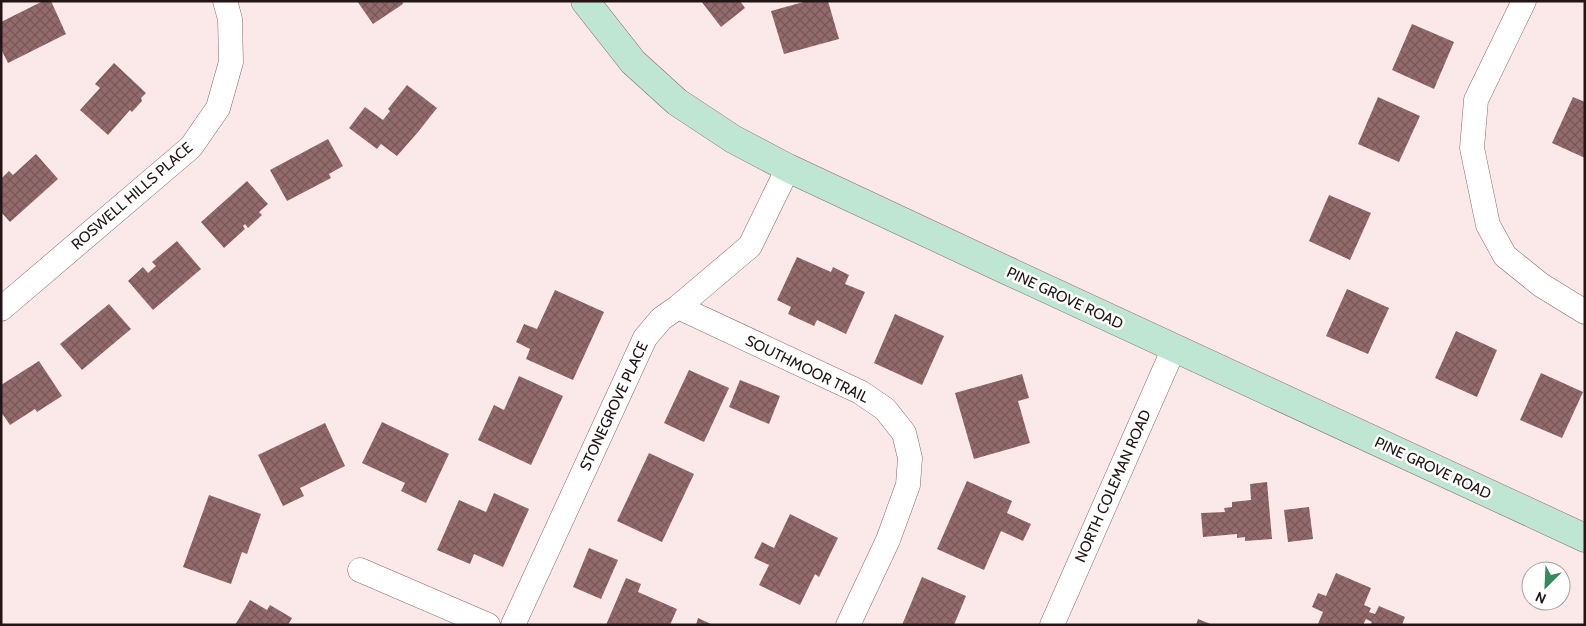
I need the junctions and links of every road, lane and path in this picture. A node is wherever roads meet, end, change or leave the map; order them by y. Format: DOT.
graph roads {
  1 [pos="225,1"];
  2 [pos="585,1"];
  3 [pos="1524,1"];
  4 [pos="788,168"];
  5 [pos="678,307"];
  6 [pos="1,309"];
  7 [pos="1585,312"];
  8 [pos="1174,348"];
  9 [pos="1585,538"];
  10 [pos="360,570"];
  11 [pos="488,625"];
  12 [pos="513,625"];
  13 [pos="848,625"];
  14 [pos="1052,625"];
  1 -- 6 [label="street, ROSWELL HILLS PLACE"];
  2 -- 4 [label="main road, PINE GROVE ROAD"];
  3 -- 7 [label="street"];
  4 -- 5 [label="street, STONEGROVE PLACE"];
  4 -- 8 [label="main road, PINE GROVE ROAD"];
  5 -- 12 [label="street, STONEGROVE PLACE"];
  5 -- 13 [label="street, SOUTHMOOR TRAIL"];
  8 -- 9 [label="main road, PINE GROVE ROAD"];
  8 -- 14 [label="street, NORTH COLEMAN ROAD"];
  10 -- 11 [label="street"];
}
